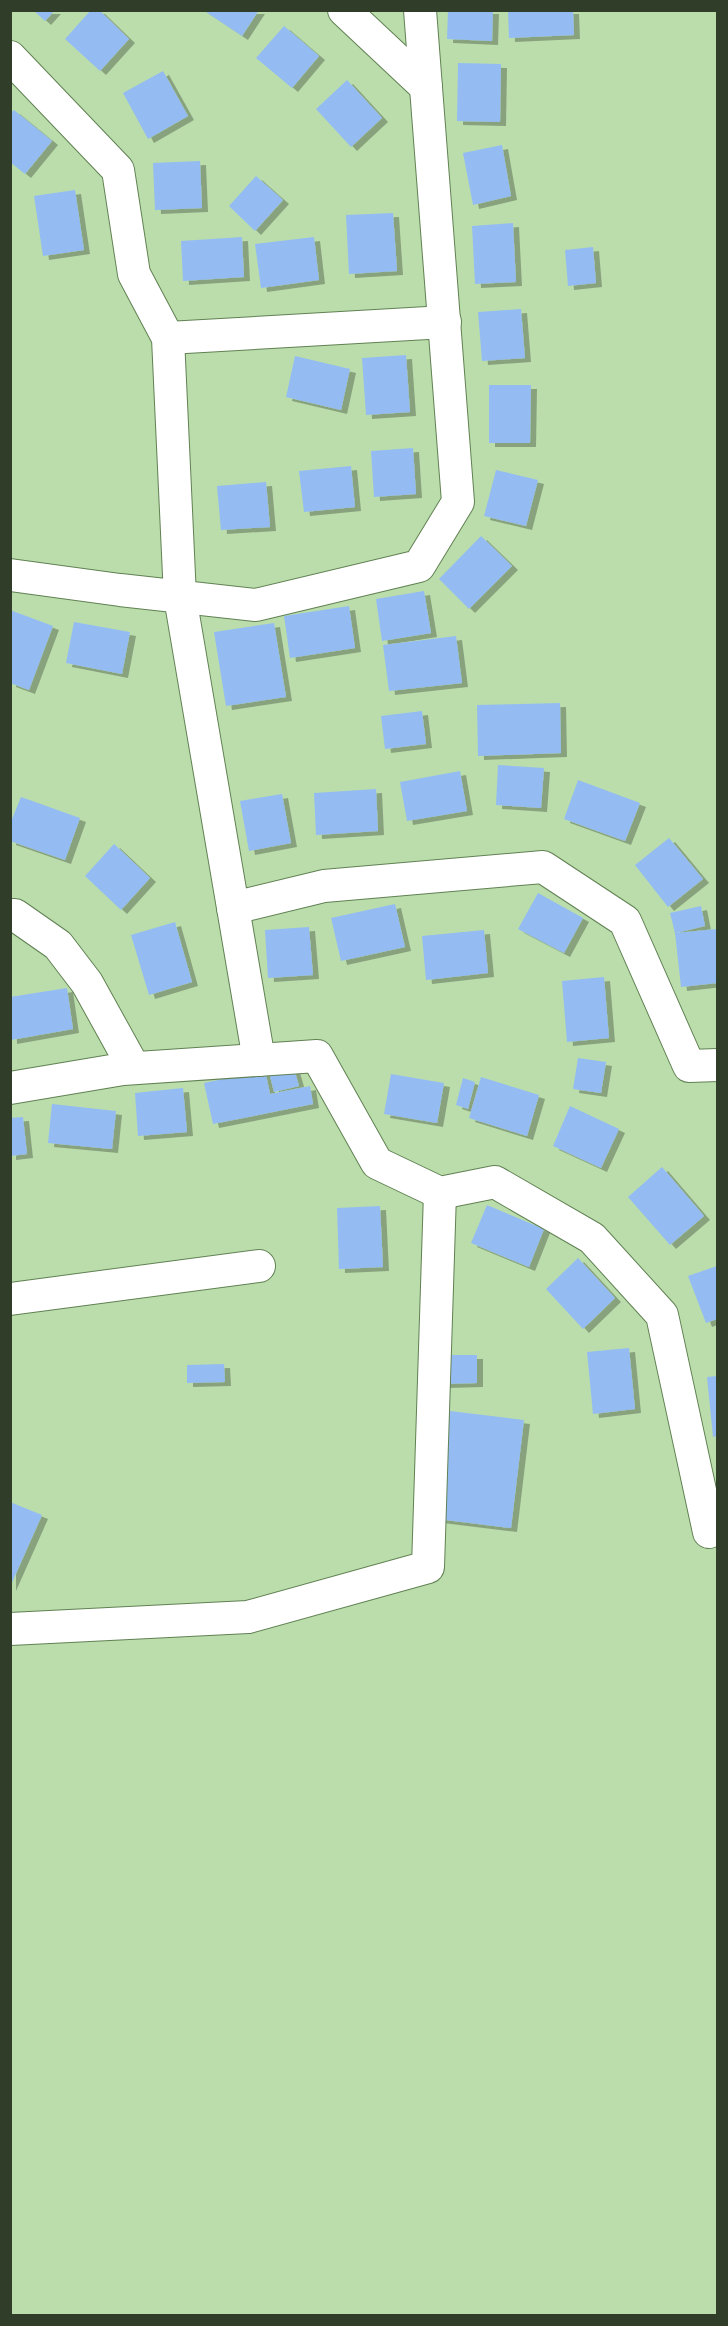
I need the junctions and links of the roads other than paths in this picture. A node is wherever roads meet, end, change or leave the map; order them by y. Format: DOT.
graph roads {
  1 [pos="344,10"];
  2 [pos="420,10"];
  3 [pos="10,57"];
  4 [pos="426,87"];
  5 [pos="445,322"];
  6 [pos="168,338"];
  7 [pos="10,575"];
  8 [pos="180,597"];
  9 [pos="233,908"];
  10 [pos="10,915"];
  11 [pos="259,1060"];
  12 [pos="717,1065"];
  13 [pos="134,1068"];
  14 [pos="10,1088"];
  15 [pos="440,1193"];
  16 [pos="259,1266"];
  17 [pos="10,1299"];
  18 [pos="709,1532"];
  19 [pos="10,1629"];
  1 -- 4 [label="street"];
  2 -- 4 [label="street"];
  3 -- 6 [label="street"];
  4 -- 5 [label="street"];
  5 -- 6 [label="street"];
  5 -- 8 [label="street"];
  6 -- 8 [label="street"];
  7 -- 8 [label="street"];
  8 -- 9 [label="street"];
  9 -- 11 [label="street"];
  9 -- 12 [label="street"];
  10 -- 13 [label="street"];
  11 -- 13 [label="street"];
  11 -- 15 [label="street"];
  13 -- 14 [label="street"];
  15 -- 18 [label="street"];
  15 -- 19 [label="street"];
  16 -- 17 [label="street"];
}
